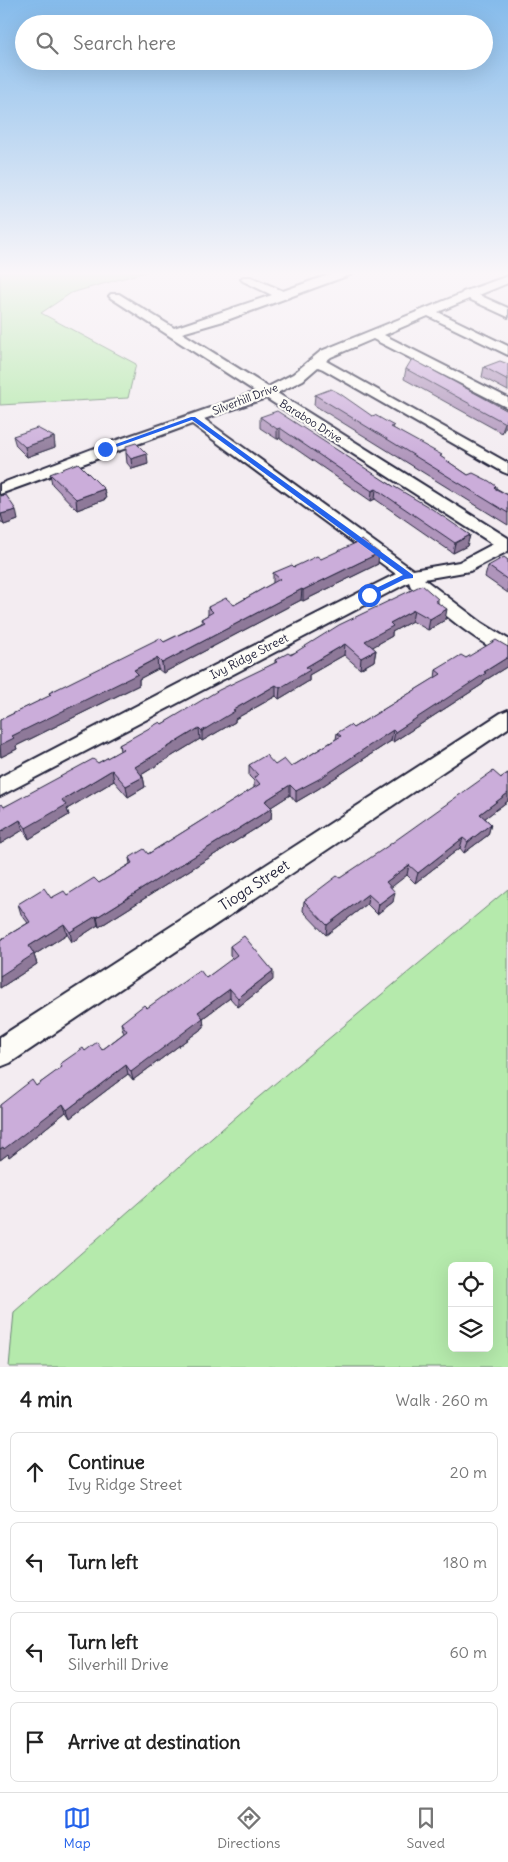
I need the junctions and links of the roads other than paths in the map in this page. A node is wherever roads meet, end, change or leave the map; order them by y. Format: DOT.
graph roads {
  1 [pos="179,336"];
  2 [pos="369,336"];
  3 [pos="376,336"];
  4 [pos="476,336"];
  5 [pos="508,352"];
  6 [pos="316,362"];
  7 [pos="267,393"];
  8 [pos="508,404"];
  9 [pos="193,418"];
  10 [pos="508,469"];
  11 [pos="0,489"];
  12 [pos="507,545"];
  13 [pos="407,576"];
  14 [pos="508,648"];
  15 [pos="508,718"];
  16 [pos="0,787"];
  17 [pos="0,1053"];
  1 -- 7 [label="street, Baraboo Drive"];
  2 -- 6 [label="street, Silverhill Drive"];
  3 -- 8 [label="street"];
  4 -- 5 [label="street"];
  6 -- 7 [label="street, Silverhill Drive"];
  6 -- 10 [label="street"];
  7 -- 9 [label="street, Silverhill Drive"];
  7 -- 12 [label="street, Baraboo Drive"];
  9 -- 11 [label="street, Silverhill Drive"];
  9 -- 13 [label="street"];
  12 -- 13 [label="street, Ivy Ridge Street"];
  13 -- 14 [label="street"];
  13 -- 16 [label="street, Ivy Ridge Street"];
  15 -- 17 [label="street, Tioga Street"];
}
